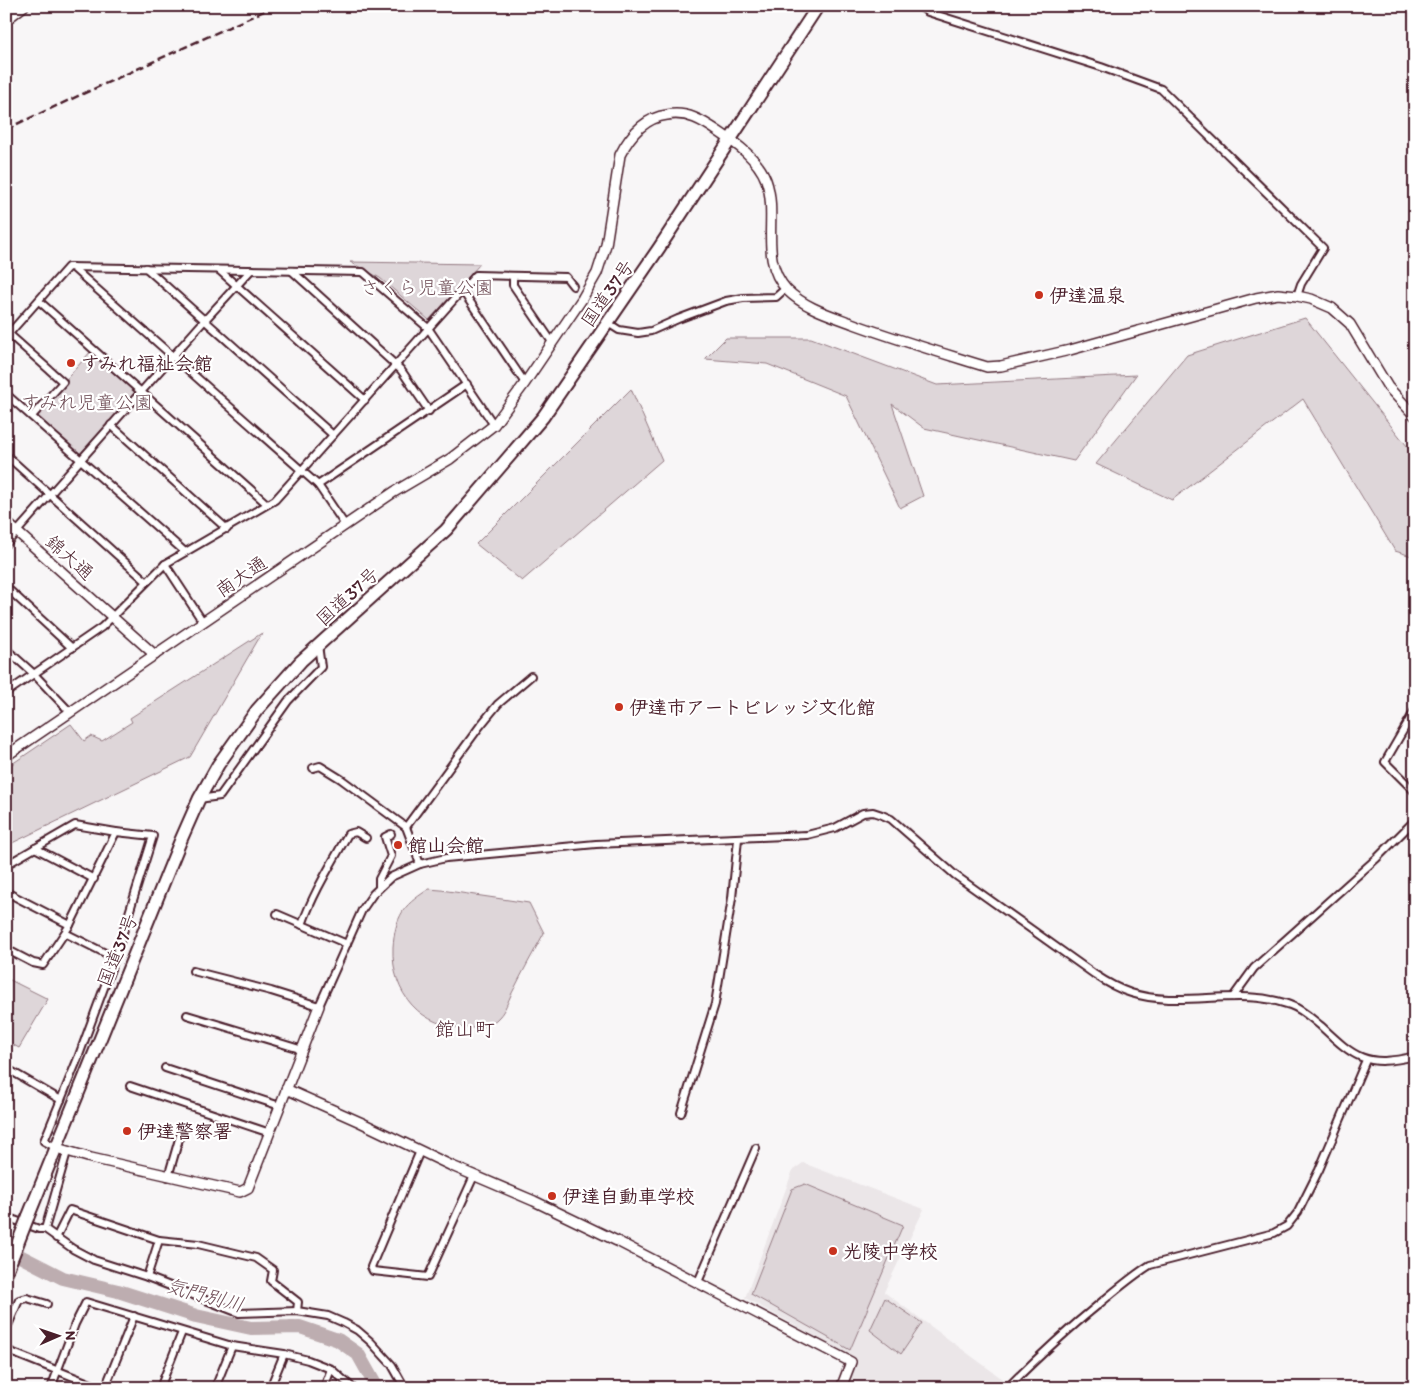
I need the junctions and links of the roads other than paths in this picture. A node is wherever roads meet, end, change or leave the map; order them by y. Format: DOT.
graph roads {
  1 [pos="24,6"];
  2 [pos="818,6"];
  3 [pos="919,6"];
  4 [pos="6,20"];
  5 [pos="730,139"];
  6 [pos="72,267"];
  7 [pos="146,267"];
  8 [pos="219,270"];
  9 [pos="251,270"];
  10 [pos="292,271"];
  11 [pos="513,276"];
  12 [pos="236,285"];
  13 [pos="573,286"];
  14 [pos="786,288"];
  15 [pos="462,290"];
  16 [pos="1297,296"];
  17 [pos="38,301"];
  18 [pos="204,321"];
  19 [pos="608,323"];
  20 [pos="428,328"];
  21 [pos="8,336"];
  22 [pos="552,342"];
  23 [pos="173,356"];
  24 [pos="396,365"];
  25 [pos="525,383"];
  26 [pos="466,384"];
  27 [pos="141,392"];
  28 [pos="6,394"];
  29 [pos="365,400"];
  30 [pos="429,410"];
  31 [pos="32,416"];
  32 [pos="1415,416"];
  33 [pos="111,425"];
  34 [pos="494,425"];
  35 [pos="333,435"];
  36 [pos="6,455"];
  37 [pos="80,460"];
  38 [pos="301,471"];
  39 [pos="318,485"];
  40 [pos="50,494"];
  41 [pos="266,504"];
  42 [pos="6,522"];
  43 [pos="345,525"];
  44 [pos="227,529"];
  45 [pos="17,532"];
  46 [pos="6,544"];
  47 [pos="185,552"];
  48 [pos="165,564"];
  49 [pos="146,581"];
  50 [pos="6,588"];
  51 [pos="112,617"];
  52 [pos="203,622"];
  53 [pos="318,645"];
  54 [pos="72,648"];
  55 [pos="6,649"];
  56 [pos="155,655"];
  57 [pos="34,674"];
  58 [pos="531,676"];
  59 [pos="6,692"];
  60 [pos="1415,710"];
  61 [pos="70,712"];
  62 [pos="6,756"];
  63 [pos="313,768"];
  64 [pos="1415,792"];
  65 [pos="199,799"];
  66 [pos="1415,820"];
  67 [pos="406,827"];
  68 [pos="116,832"];
  69 [pos="391,834"];
  70 [pos="366,838"];
  71 [pos="738,838"];
  72 [pos="35,848"];
  73 [pos="420,864"];
  74 [pos="6,865"];
  75 [pos="94,878"];
  76 [pos="379,888"];
  77 [pos="6,892"];
  78 [pos="277,914"];
  79 [pos="70,925"];
  80 [pos="302,925"];
  81 [pos="65,932"];
  82 [pos="347,944"];
  83 [pos="6,949"];
  84 [pos="115,958"];
  85 [pos="193,971"];
  86 [pos="1233,997"];
  87 [pos="319,1006"];
  88 [pos="187,1015"];
  89 [pos="303,1050"];
  90 [pos="1415,1056"];
  91 [pos="1366,1060"];
  92 [pos="6,1068"];
  93 [pos="165,1068"];
  94 [pos="130,1086"];
  95 [pos="286,1089"];
  96 [pos="61,1100"];
  97 [pos="280,1106"];
  98 [pos="681,1114"];
  99 [pos="181,1132"];
  100 [pos="270,1133"];
  101 [pos="756,1148"];
  102 [pos="62,1150"];
  103 [pos="420,1151"];
  104 [pos="474,1176"];
  105 [pos="168,1177"];
  106 [pos="6,1217"];
  107 [pos="45,1229"];
  108 [pos="56,1238"];
  109 [pos="159,1240"];
  110 [pos="6,1273"];
  111 [pos="147,1277"];
  112 [pos="698,1282"];
  113 [pos="47,1304"];
  114 [pos="297,1311"];
  115 [pos="134,1316"];
  116 [pos="6,1330"];
  117 [pos="182,1332"];
  118 [pos="232,1346"];
  119 [pos="6,1350"];
  120 [pos="284,1354"];
  121 [pos="331,1369"];
  122 [pos="58,1370"];
  123 [pos="51,1388"];
  124 [pos="101,1388"];
  125 [pos="105,1388"];
  126 [pos="160,1388"];
  127 [pos="215,1388"];
  128 [pos="270,1388"];
  129 [pos="324,1388"];
  130 [pos="353,1388"];
  131 [pos="405,1388"];
  132 [pos="841,1388"];
  133 [pos="1007,1388"];
  1 -- 4 [label="street"];
  2 -- 5 [label="highway, 国道37号"];
  3 -- 16 [label="street"];
  5 -- 14 [label="street, 南大通"];
  5 -- 19 [label="highway, 国道37号"];
  5 -- 22 [label="street, 南大通"];
  6 -- 7 [label="street"];
  6 -- 17 [label="street"];
  6 -- 23 [label="street"];
  7 -- 8 [label="street"];
  7 -- 18 [label="street"];
  8 -- 9 [label="street"];
  8 -- 12 [label="street"];
  9 -- 10 [label="street"];
  9 -- 12 [label="street"];
  10 -- 20 [label="street"];
  10 -- 24 [label="street"];
  11 -- 13 [label="street"];
  11 -- 15 [label="street"];
  11 -- 22 [label="street"];
  12 -- 18 [label="street"];
  12 -- 29 [label="street"];
  14 -- 16 [label="street"];
  14 -- 19 [label="street"];
  15 -- 20 [label="street"];
  15 -- 25 [label="street"];
  16 -- 32 [label="street"];
  17 -- 21 [label="street"];
  17 -- 27 [label="street"];
  18 -- 23 [label="street"];
  18 -- 35 [label="street"];
  19 -- 53 [label="highway, 国道37号"];
  20 -- 24 [label="street"];
  20 -- 26 [label="street"];
  21 -- 31 [label="street"];
  22 -- 25 [label="street, 南大通"];
  23 -- 27 [label="street"];
  23 -- 38 [label="street"];
  24 -- 29 [label="street"];
  24 -- 30 [label="street"];
  25 -- 34 [label="street, 南大通"];
  26 -- 30 [label="street"];
  26 -- 34 [label="street"];
  27 -- 33 [label="street"];
  27 -- 41 [label="street"];
  28 -- 31 [label="street"];
  29 -- 35 [label="street"];
  30 -- 39 [label="street"];
  31 -- 37 [label="street"];
  33 -- 37 [label="street"];
  33 -- 44 [label="street"];
  34 -- 43 [label="street, 南大通"];
  35 -- 38 [label="street"];
  36 -- 40 [label="street"];
  37 -- 40 [label="street"];
  37 -- 47 [label="street"];
  38 -- 39 [label="street"];
  38 -- 41 [label="street"];
  39 -- 43 [label="street"];
  40 -- 45 [label="street"];
  40 -- 49 [label="street"];
  41 -- 44 [label="street"];
  42 -- 45 [label="street, 錦大通"];
  43 -- 52 [label="street, 南大通"];
  44 -- 47 [label="street"];
  45 -- 46 [label="street"];
  45 -- 51 [label="street, 錦大通"];
  47 -- 48 [label="street"];
  48 -- 49 [label="street"];
  48 -- 52 [label="street"];
  49 -- 51 [label="street"];
  50 -- 54 [label="street"];
  51 -- 54 [label="street"];
  51 -- 56 [label="street, 錦大通"];
  52 -- 56 [label="street, 南大通"];
  53 -- 65 [label="highway, 国道37号"];
  53 -- 65 [label="street"];
  54 -- 57 [label="street"];
  55 -- 57 [label="street"];
  56 -- 61 [label="street, 南大通"];
  57 -- 59 [label="street"];
  57 -- 61 [label="street"];
  58 -- 67 [label="street"];
  60 -- 64 [label="street"];
  61 -- 62 [label="street, 南大通"];
  63 -- 67 [label="street"];
  65 -- 102 [label="highway, 国道37号"];
  66 -- 86 [label="street"];
  67 -- 73 [label="street"];
  68 -- 72 [label="street"];
  68 -- 75 [label="street"];
  68 -- 84 [label="street"];
  69 -- 76 [label="street"];
  70 -- 80 [label="street"];
  71 -- 73 [label="street"];
  71 -- 86 [label="street"];
  71 -- 98 [label="street"];
  72 -- 74 [label="street"];
  72 -- 75 [label="street"];
  73 -- 76 [label="street"];
  75 -- 79 [label="street"];
  76 -- 82 [label="street"];
  77 -- 79 [label="street"];
  78 -- 80 [label="street"];
  79 -- 81 [label="street"];
  80 -- 82 [label="street"];
  81 -- 83 [label="street"];
  81 -- 84 [label="street"];
  82 -- 87 [label="street"];
  84 -- 96 [label="street"];
  85 -- 87 [label="street"];
  86 -- 91 [label="street"];
  87 -- 89 [label="street"];
  88 -- 89 [label="street"];
  89 -- 95 [label="street"];
  90 -- 91 [label="street"];
  91 -- 133 [label="street"];
  92 -- 96 [label="street"];
  93 -- 97 [label="street"];
  94 -- 100 [label="street"];
  95 -- 97 [label="street"];
  95 -- 103 [label="street"];
  96 -- 102 [label="street"];
  97 -- 100 [label="street"];
  99 -- 105 [label="street"];
  100 -- 105 [label="street"];
  101 -- 112 [label="street"];
  102 -- 105 [label="street"];
  102 -- 107 [label="street"];
  102 -- 110 [label="highway, 国道37号, bridge"];
  103 -- 104 [label="street"];
  103 -- 104 [label="street"];
  104 -- 112 [label="street"];
  106 -- 107 [label="street"];
  107 -- 108 [label="street"];
  108 -- 109 [label="street"];
  108 -- 111 [label="street"];
  109 -- 111 [label="street"];
  109 -- 114 [label="street"];
  111 -- 114 [label="street"];
  112 -- 132 [label="street"];
  113 -- 116 [label="street"];
  114 -- 131 [label="street"];
  115 -- 117 [label="street"];
  115 -- 122 [label="street"];
  115 -- 125 [label="street"];
  117 -- 118 [label="street"];
  117 -- 126 [label="street"];
  118 -- 120 [label="street"];
  118 -- 127 [label="street"];
  119 -- 122 [label="street"];
  120 -- 121 [label="street"];
  120 -- 128 [label="street"];
  121 -- 129 [label="street"];
  121 -- 130 [label="street"];
  122 -- 123 [label="street"];
  122 -- 124 [label="street"];
}
